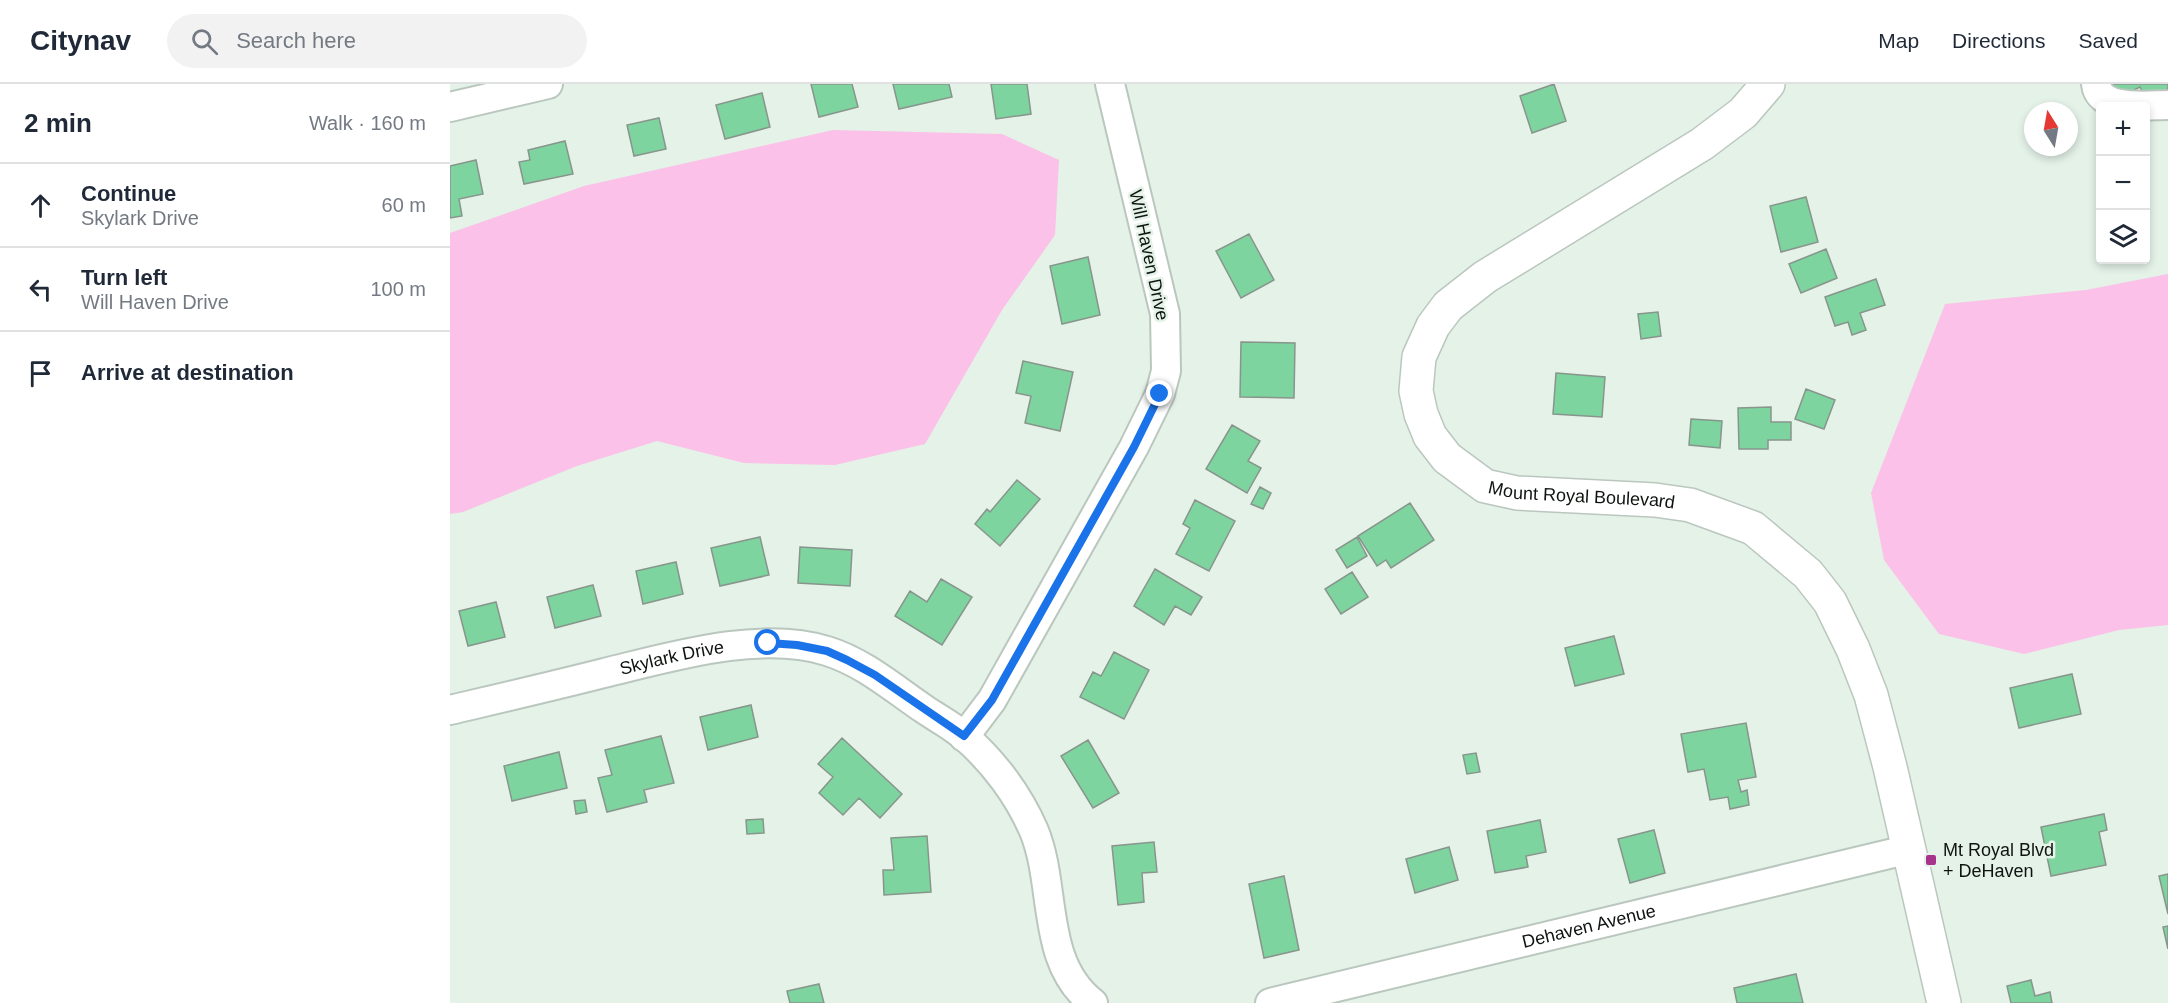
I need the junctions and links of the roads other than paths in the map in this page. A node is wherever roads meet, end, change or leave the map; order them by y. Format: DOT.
graph roads {
  1 [pos="548,84"];
  2 [pos="1110,84"];
  3 [pos="1768,84"];
  4 [pos="2096,84"];
  5 [pos="2168,105"];
  6 [pos="450,106"];
  7 [pos="450,710"];
  8 [pos="964,736"];
  9 [pos="1910,849"];
  10 [pos="1093,1003"];
  11 [pos="1270,1003"];
  12 [pos="1944,1003"];
  1 -- 6 [label="street"];
  2 -- 8 [label="street, Will Haven Drive"];
  3 -- 9 [label="main road, Mount Royal Boulevard"];
  4 -- 5 [label="street"];
  7 -- 8 [label="street, Skylark Drive"];
  8 -- 10 [label="street, Skylark Drive"];
  9 -- 11 [label="street, Dehaven Avenue"];
  9 -- 12 [label="main road, Mount Royal Boulevard"];
}
